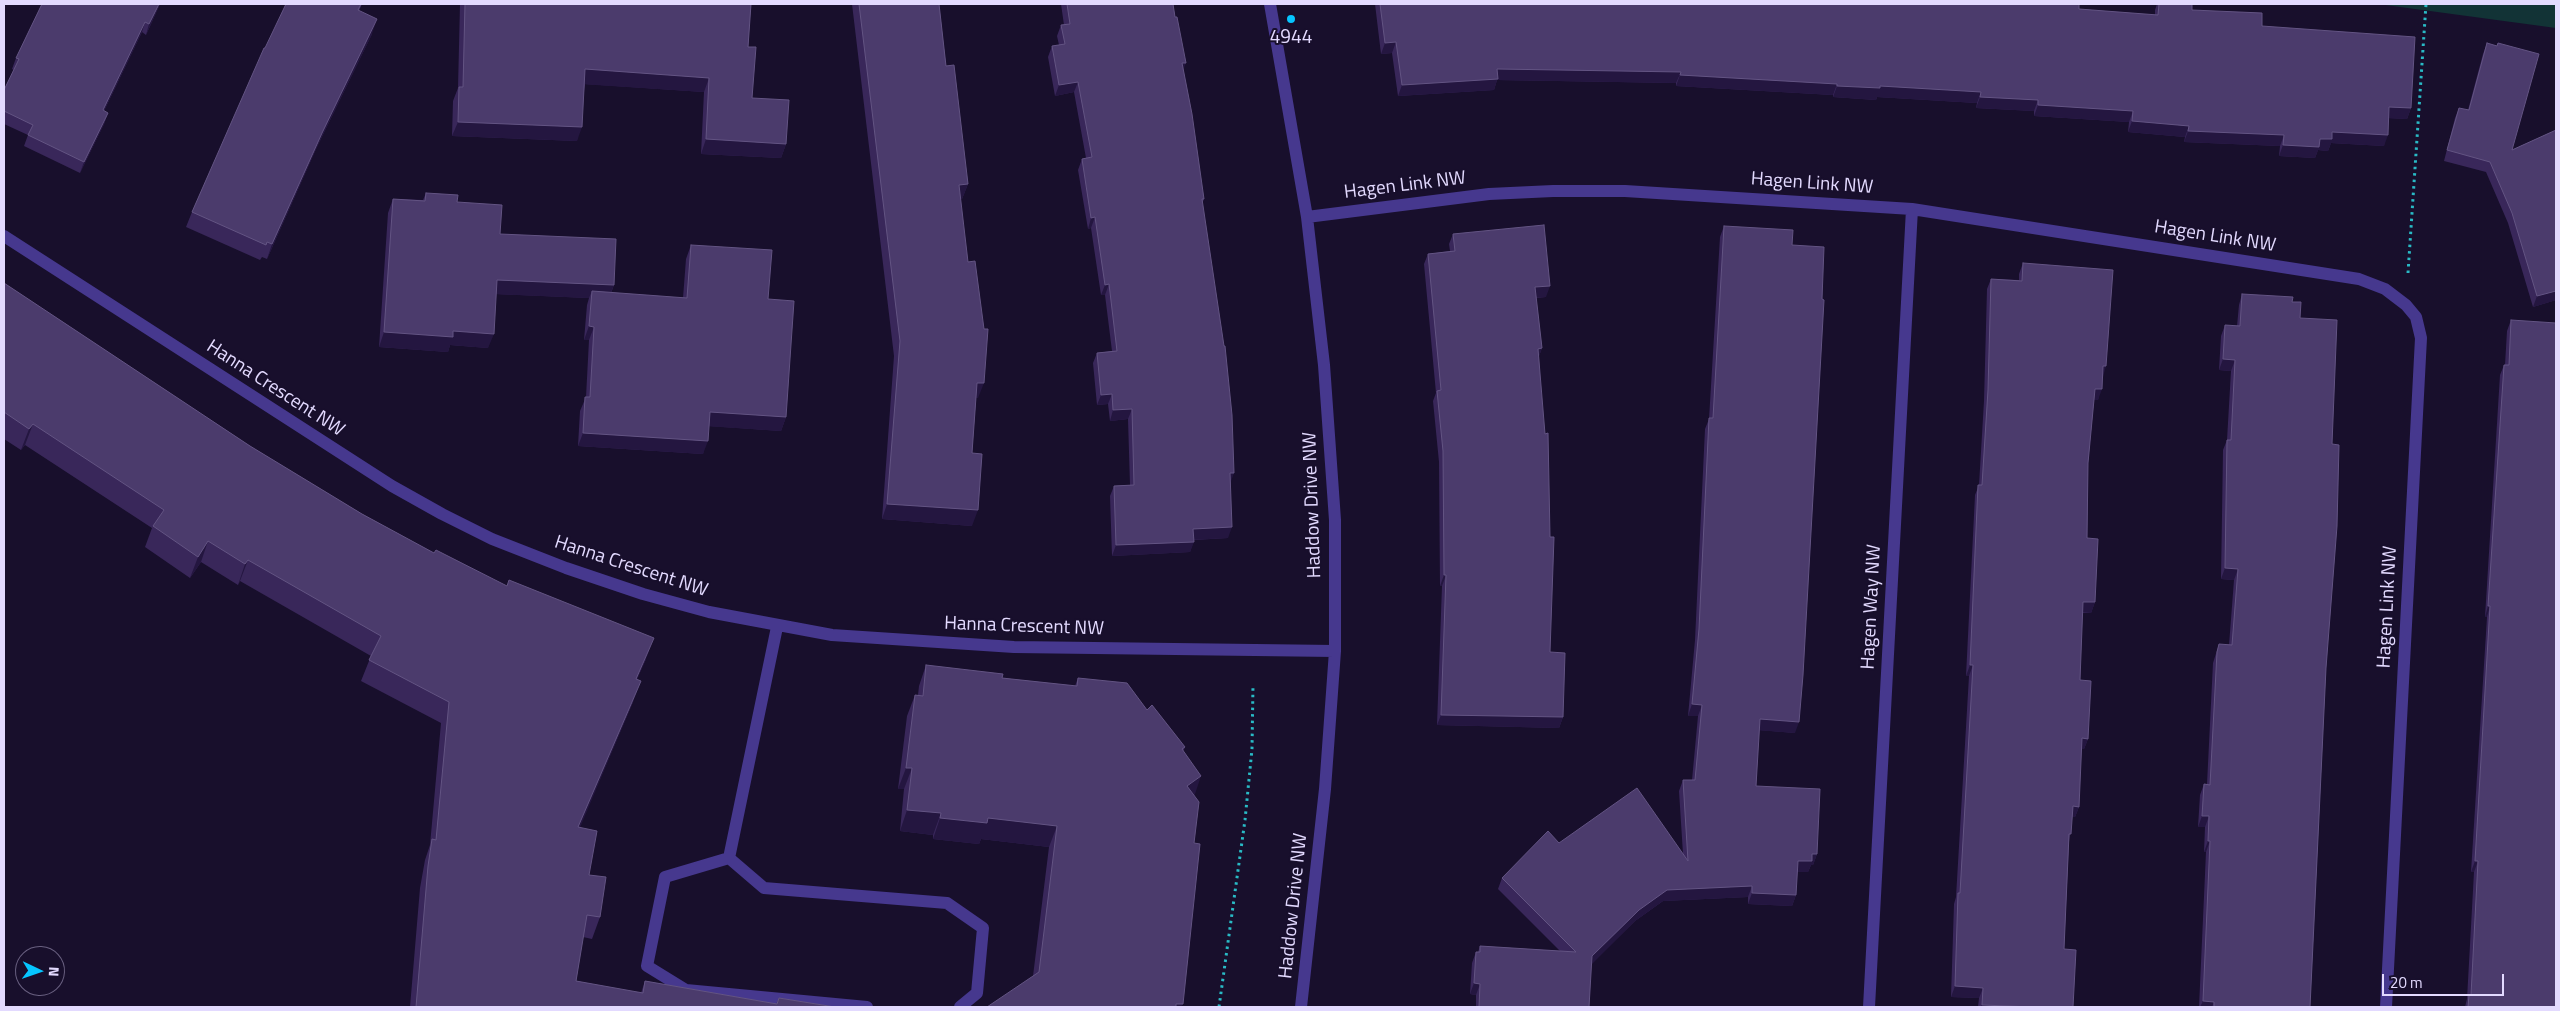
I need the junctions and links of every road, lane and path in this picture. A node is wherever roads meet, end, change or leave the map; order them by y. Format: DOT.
graph roads {
  1 [pos="1270,4"];
  2 [pos="2426,4"];
  3 [pos="1912,209"];
  4 [pos="1307,217"];
  5 [pos="4,236"];
  6 [pos="2406,305"];
  7 [pos="777,627"];
  8 [pos="1334,651"];
  9 [pos="1253,685"];
  10 [pos="729,858"];
  11 [pos="867,1007"];
  12 [pos="960,1007"];
  13 [pos="1219,1007"];
  14 [pos="1301,1007"];
  15 [pos="1869,1007"];
  16 [pos="2386,1007"];
  1 -- 4 [label="street, Haddow Drive NW"];
  2 -- 6 [label="path"];
  3 -- 4 [label="street, Hagen Link NW"];
  3 -- 6 [label="street, Hagen Link NW"];
  3 -- 15 [label="street, Hagen Way NW"];
  4 -- 8 [label="street, Haddow Drive NW"];
  5 -- 7 [label="street, Hanna Crescent NW"];
  6 -- 16 [label="street, Hagen Link NW"];
  7 -- 8 [label="street, Hanna Crescent NW"];
  7 -- 10 [label="street"];
  8 -- 14 [label="street, Haddow Drive NW"];
  9 -- 13 [label="path"];
  10 -- 11 [label="street"];
  10 -- 12 [label="street"];
}
